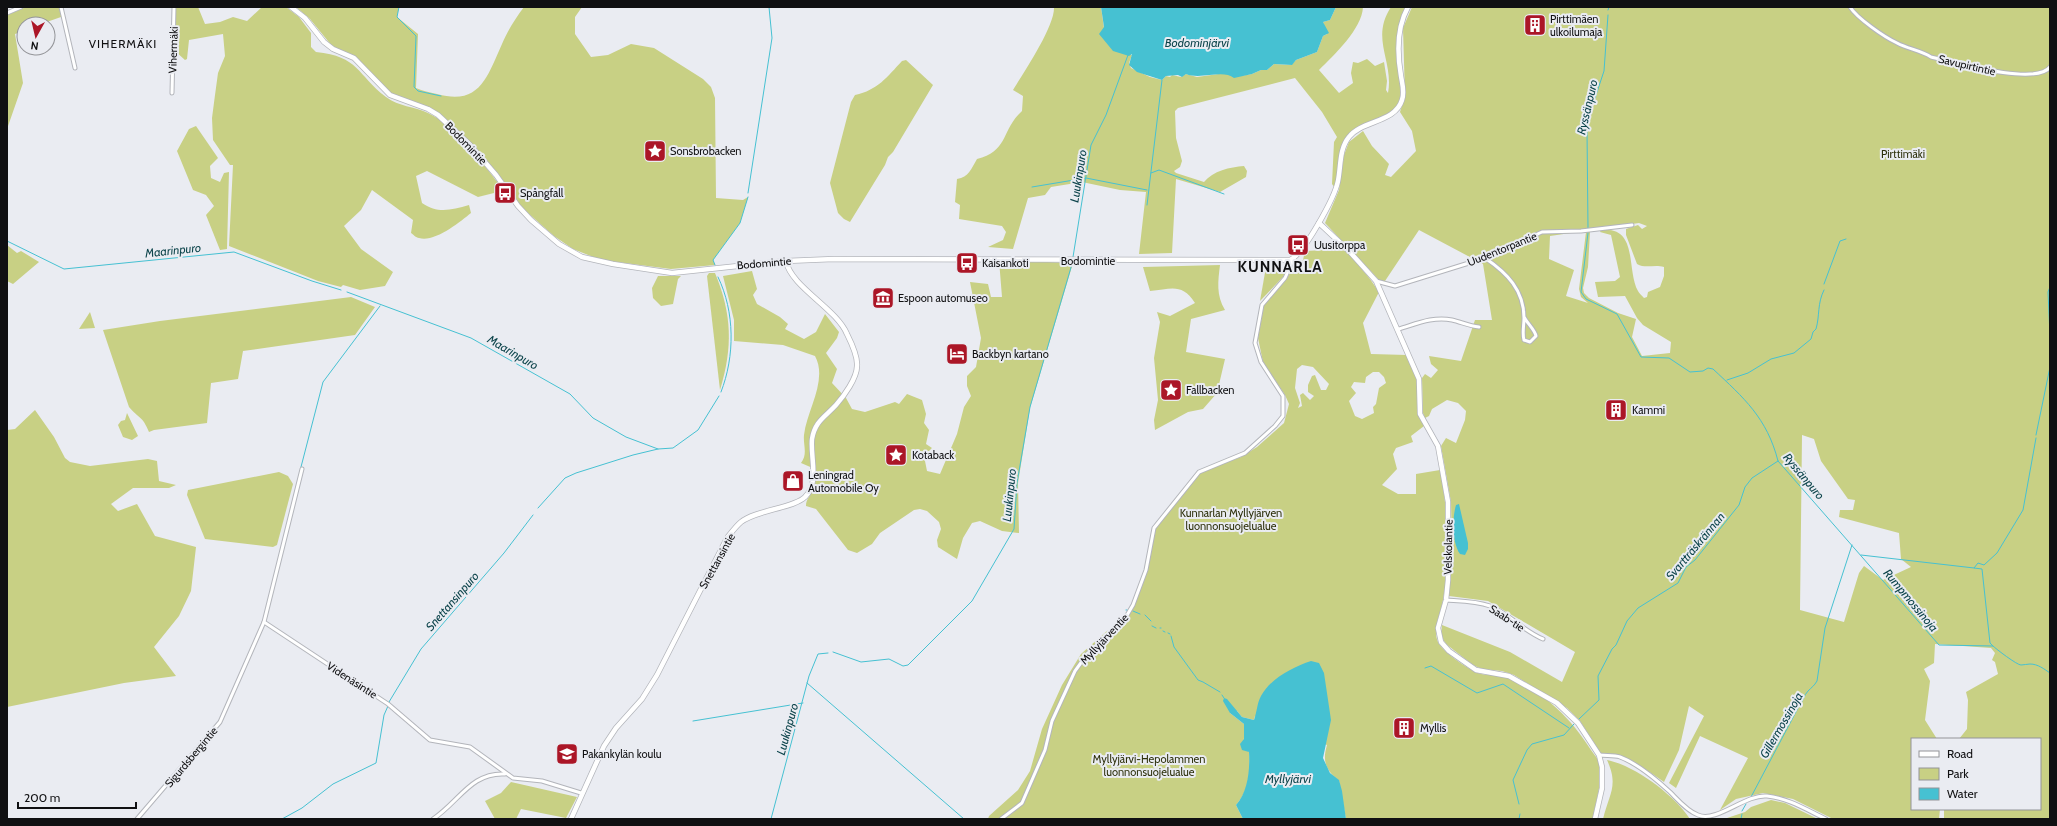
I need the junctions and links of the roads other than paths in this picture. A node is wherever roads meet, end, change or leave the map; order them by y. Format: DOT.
graph roads {
  1 [pos="21,7"];
  2 [pos="61,7"];
  3 [pos="174,7"];
  4 [pos="291,7"];
  5 [pos="1408,7"];
  6 [pos="1850,7"];
  7 [pos="7,13"];
  8 [pos="2050,67"];
  9 [pos="75,68"];
  10 [pos="172,93"];
  11 [pos="1319,223"];
  12 [pos="1632,225"];
  13 [pos="1294,258"];
  14 [pos="1485,258"];
  15 [pos="786,261"];
  16 [pos="1376,281"];
  17 [pos="1524,317"];
  18 [pos="1479,327"];
  19 [pos="1399,328"];
  20 [pos="302,469"];
  21 [pos="1446,600"];
  22 [pos="264,622"];
  23 [pos="1543,639"];
  24 [pos="1599,755"];
  25 [pos="507,774"];
  26 [pos="581,793"];
  27 [pos="138,819"];
  28 [pos="434,819"];
  29 [pos="571,819"];
  30 [pos="1001,819"];
  31 [pos="1595,819"];
  32 [pos="1826,819"];
  1 -- 7 [label="street"];
  2 -- 9 [label="street"];
  3 -- 10 [label="street, Vihermäki"];
  4 -- 15 [label="street, Bodomintie"];
  5 -- 11 [label="street"];
  6 -- 8 [label="street, Savupirtintie"];
  11 -- 13 [label="street"];
  11 -- 16 [label="street, Velskolantie"];
  12 -- 14 [label="street, Uudentorpantie"];
  13 -- 15 [label="street, Bodomintie"];
  13 -- 30 [label="street, Myllyjärventie"];
  14 -- 16 [label="street, Uudentorpantie"];
  14 -- 17 [label="street"];
  15 -- 26 [label="street, Snettansintie"];
  16 -- 19 [label="street, Velskolantie"];
  17 -- 17 [label="street"];
  18 -- 19 [label="street"];
  19 -- 21 [label="street, Velskolantie"];
  20 -- 22 [label="street"];
  21 -- 23 [label="street, Saab-tie"];
  21 -- 24 [label="street, Velskolantie"];
  22 -- 25 [label="street, Videnäsintie"];
  22 -- 27 [label="street, Sigurdsbergintie"];
  24 -- 31 [label="street, Velskolantie"];
  24 -- 32 [label="street"];
  25 -- 26 [label="street, Videnäsintie"];
  25 -- 28 [label="street"];
  26 -- 29 [label="street, Snettansintie"];
}
